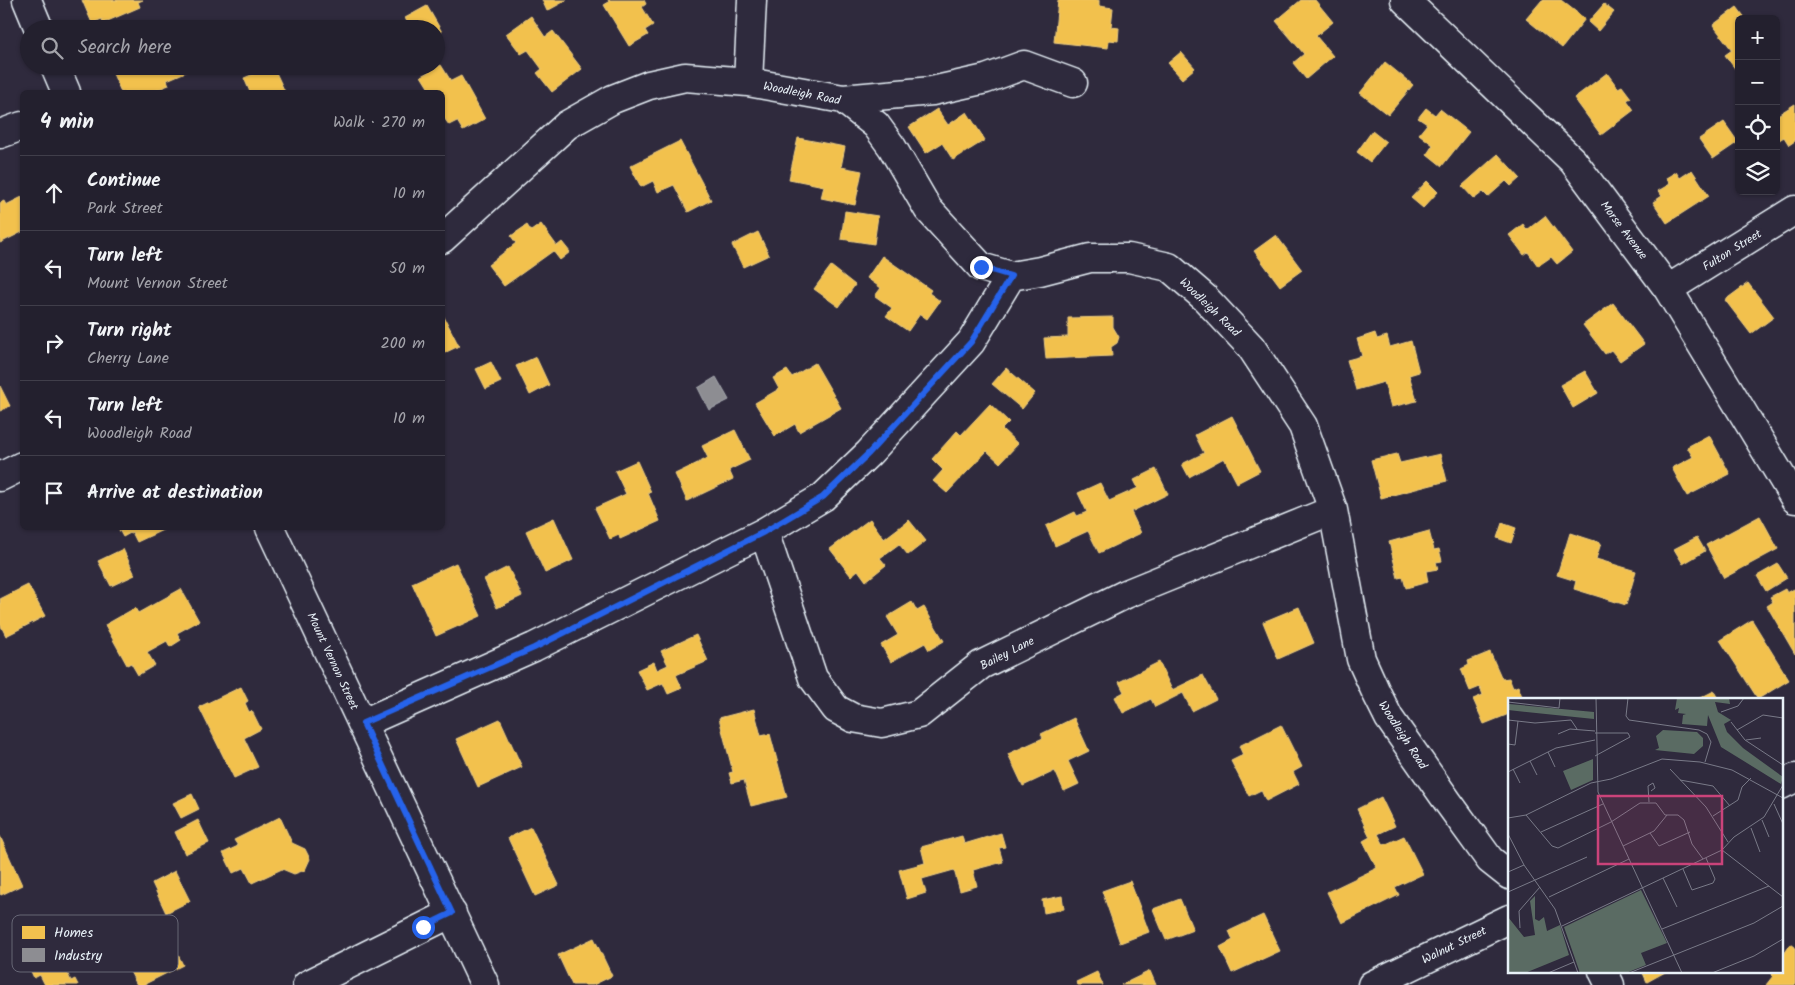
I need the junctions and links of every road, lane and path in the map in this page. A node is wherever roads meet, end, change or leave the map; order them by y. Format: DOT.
graph roads {
  1 [pos="27,0"];
  2 [pos="752,0"];
  3 [pos="1405,0"];
  4 [pos="35,20"];
  5 [pos="59,75"];
  6 [pos="748,82"];
  7 [pos="1073,83"];
  8 [pos="65,90"];
  9 [pos="843,99"];
  10 [pos="20,127"];
  11 [pos="0,134"];
  12 [pos="1795,210"];
  13 [pos="445,236"];
  14 [pos="1011,276"];
  15 [pos="1668,289"];
  16 [pos="20,467"];
  17 [pos="0,476"];
  18 [pos="1795,499"];
  19 [pos="1333,510"];
  20 [pos="271,530"];
  21 [pos="764,532"];
  22 [pos="363,723"];
  23 [pos="1795,778"];
  24 [pos="1782,784"];
  25 [pos="1508,874"];
  26 [pos="452,913"];
  27 [pos="1508,919"];
  28 [pos="1604,972"];
  29 [pos="307,985"];
  30 [pos="485,985"];
  31 [pos="1372,985"];
  32 [pos="1610,985"];
  1 -- 4 [label="street"];
  2 -- 6 [label="street"];
  3 -- 15 [label="street, Morse Avenue"];
  5 -- 8 [label="street"];
  6 -- 9 [label="street, Woodleigh Road"];
  6 -- 13 [label="street, Woodleigh Road"];
  7 -- 9 [label="street"];
  9 -- 14 [label="street, Woodleigh Road"];
  10 -- 11 [label="street"];
  12 -- 15 [label="street, Fulton Street"];
  14 -- 19 [label="street, Woodleigh Road"];
  14 -- 21 [label="street"];
  15 -- 18 [label="street, Morse Avenue"];
  16 -- 17 [label="street"];
  19 -- 21 [label="street, Bailey Lane"];
  19 -- 25 [label="street, Woodleigh Road"];
  20 -- 22 [label="street, Mount Vernon Street"];
  21 -- 22 [label="street"];
  22 -- 26 [label="street, Mount Vernon Street"];
  23 -- 24 [label="street"];
  26 -- 29 [label="street"];
  26 -- 30 [label="street, Mount Vernon Street"];
  27 -- 31 [label="street, Walnut Street"];
  28 -- 32 [label="street"];
}
